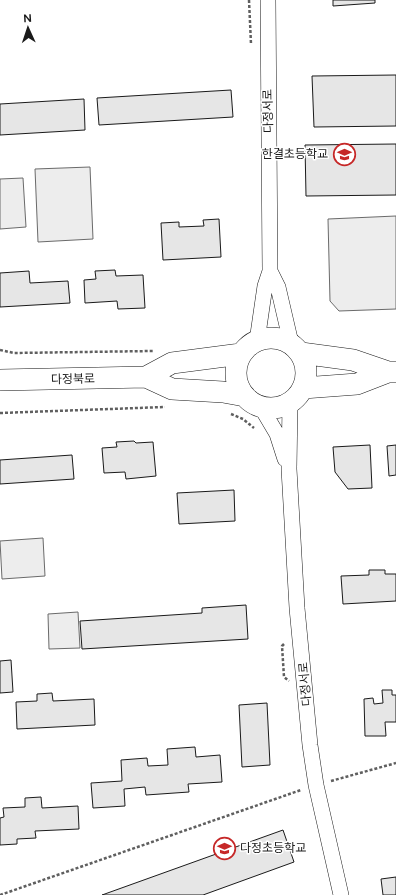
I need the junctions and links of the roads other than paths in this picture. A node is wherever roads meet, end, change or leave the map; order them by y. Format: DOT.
graph roads {
  1 [pos="268,0"];
  2 [pos="270,271"];
  3 [pos="257,341"];
  4 [pos="296,348"];
  5 [pos="241,354"];
  6 [pos="392,372"];
  7 [pos="146,377"];
  8 [pos="0,380"];
  9 [pos="297,396"];
  10 [pos="253,401"];
  11 [pos="288,469"];
  12 [pos="341,895"];
  1 -- 2 [label="street, 다정서로"];
  2 -- 3 [label="street"];
  2 -- 4 [label="street"];
  3 -- 4 [label="street"];
  3 -- 5 [label="street"];
  4 -- 6 [label="street"];
  4 -- 9 [label="street"];
  5 -- 7 [label="street"];
  5 -- 10 [label="street"];
  6 -- 9 [label="street"];
  7 -- 8 [label="street, 다정북로"];
  7 -- 10 [label="street"];
  9 -- 10 [label="street"];
  9 -- 11 [label="street"];
  10 -- 11 [label="street"];
  11 -- 12 [label="street, 다정서로"];
}
